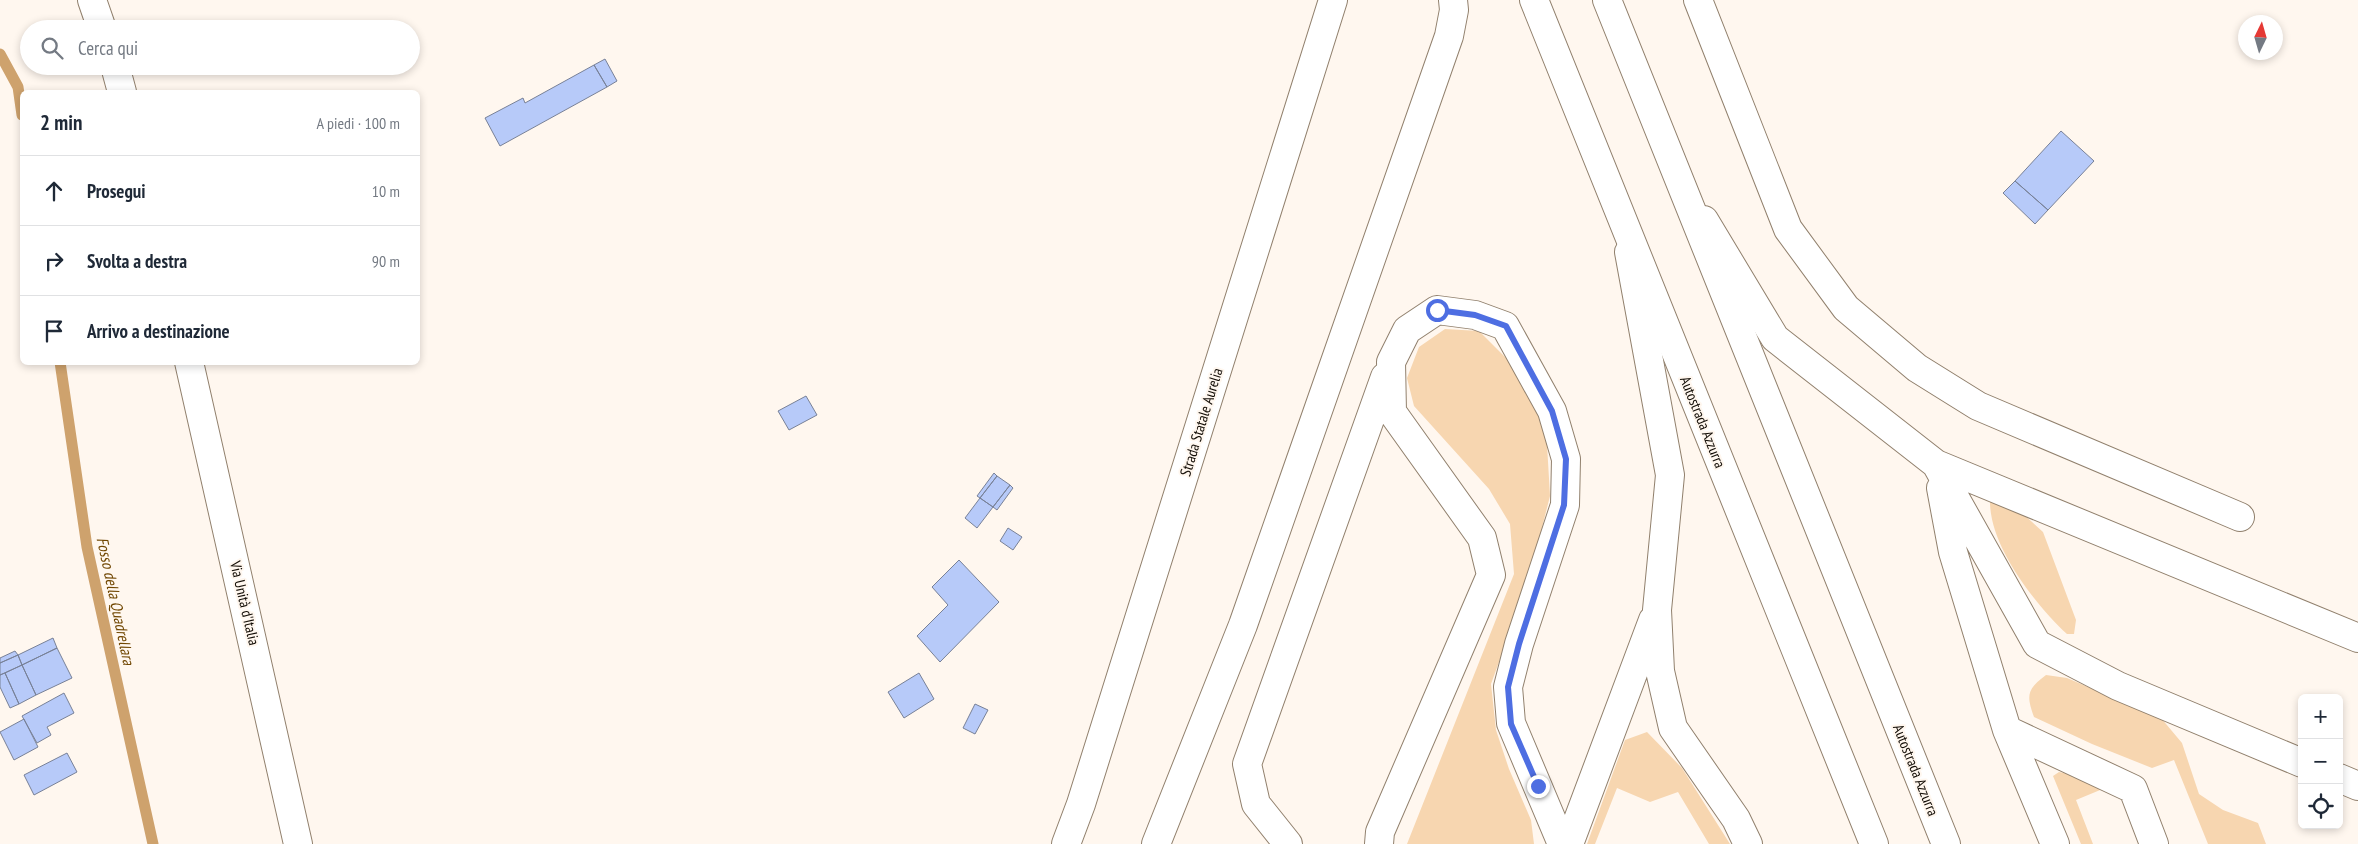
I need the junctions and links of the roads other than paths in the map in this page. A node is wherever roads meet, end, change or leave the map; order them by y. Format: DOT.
graph roads {
  1 [pos="92,0"];
  2 [pos="1333,0"];
  3 [pos="1453,0"];
  4 [pos="1534,0"];
  5 [pos="1607,0"];
  6 [pos="1698,0"];
  7 [pos="99,20"];
  8 [pos="117,75"];
  9 [pos="121,90"];
  10 [pos="1678,176"];
  11 [pos="1624,226"];
  12 [pos="1391,362"];
  13 [pos="190,365"];
  14 [pos="1936,464"];
  15 [pos="2240,517"];
  16 [pos="1657,610"];
  17 [pos="2358,638"];
  18 [pos="2007,730"];
  19 [pos="2298,761"];
  20 [pos="2343,780"];
  21 [pos="2358,786"];
  22 [pos="298,844"];
  23 [pos="1066,844"];
  24 [pos="1156,844"];
  25 [pos="1288,844"];
  26 [pos="1379,844"];
  27 [pos="1562,844"];
  28 [pos="1569,844"];
  29 [pos="1748,844"];
  30 [pos="1874,844"];
  31 [pos="1946,844"];
  32 [pos="2055,844"];
  33 [pos="2154,844"];
  1 -- 7 [label="main road"];
  2 -- 23 [label="main road, Strada Statale Aurelia"];
  3 -- 24 [label="main road"];
  4 -- 11 [label="main road, Autostrada Azzurra"];
  5 -- 10 [label="main road, Autostrada Azzurra"];
  6 -- 15 [label="main road"];
  8 -- 9 [label="main road"];
  10 -- 14 [label="main road"];
  10 -- 31 [label="main road, Autostrada Azzurra"];
  11 -- 16 [label="main road"];
  11 -- 30 [label="main road, Autostrada Azzurra"];
  12 -- 25 [label="main road"];
  12 -- 26 [label="main road"];
  12 -- 27 [label="main road"];
  13 -- 22 [label="main road, Via Unità d'Italia"];
  14 -- 17 [label="main road"];
  14 -- 18 [label="main road"];
  14 -- 19 [label="main road"];
  16 -- 28 [label="main road"];
  16 -- 29 [label="main road"];
  18 -- 32 [label="main road"];
  18 -- 33 [label="main road"];
  20 -- 21 [label="main road"];
}
